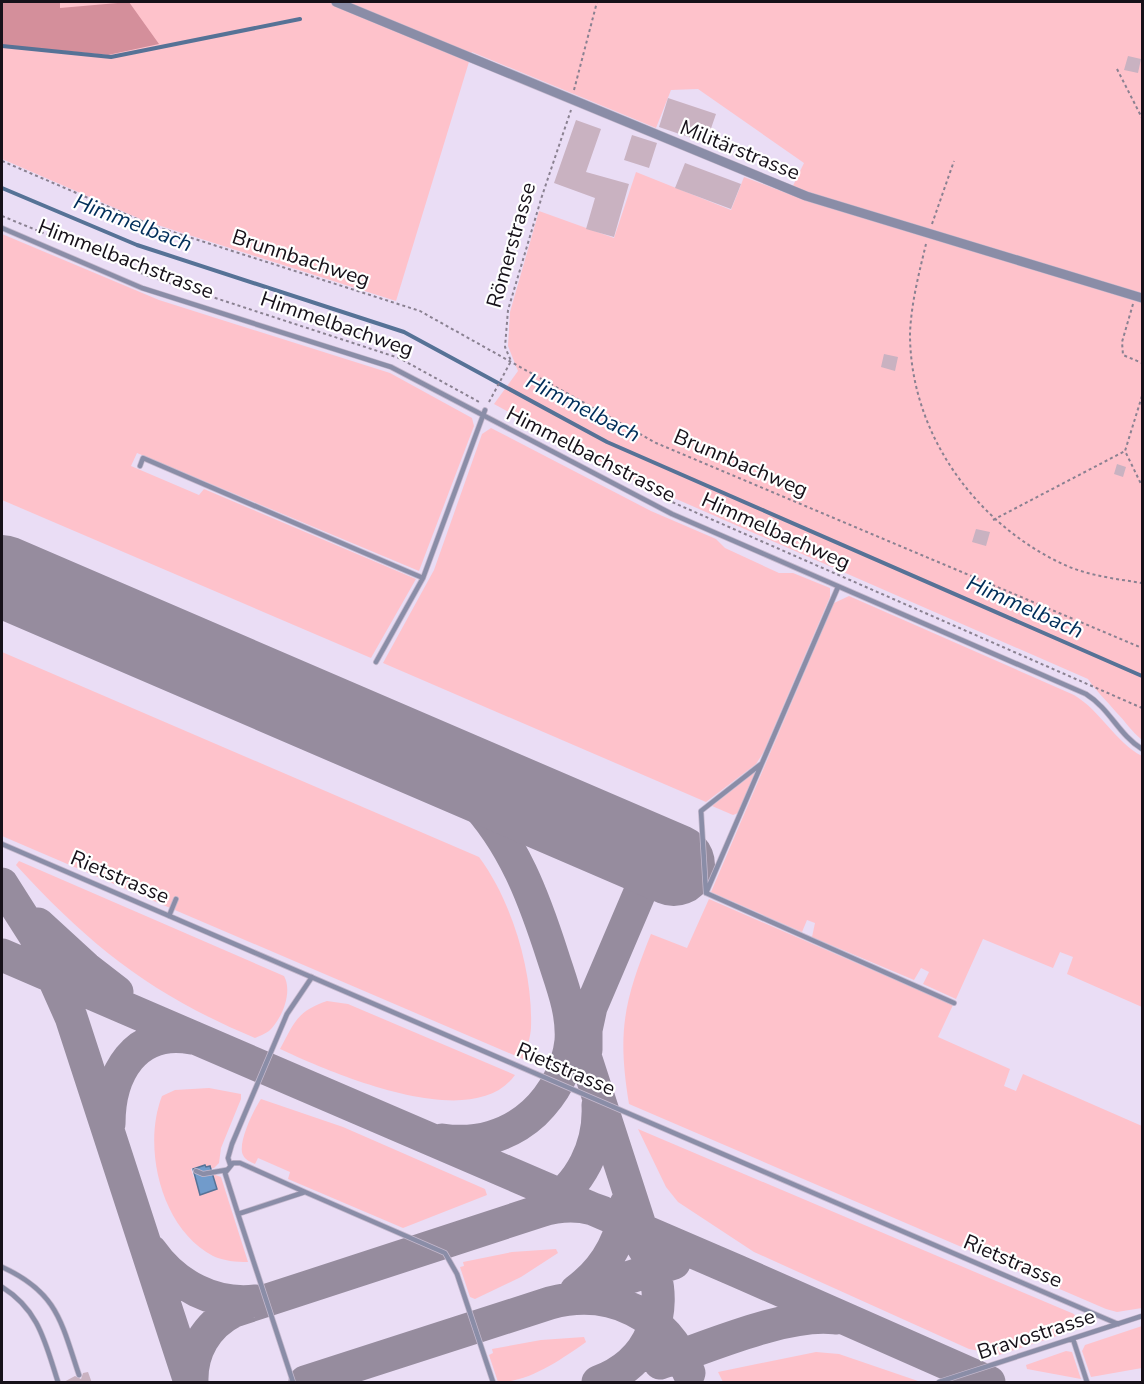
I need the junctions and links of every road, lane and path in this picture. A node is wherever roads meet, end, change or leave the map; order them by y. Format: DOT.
graph roads {
  1 [pos="336,2"];
  2 [pos="597,2"];
  3 [pos="1118,69"];
  4 [pos="573,102"];
  5 [pos="1143,118"];
  6 [pos="2,161"];
  7 [pos="954,161"];
  8 [pos="2,216"];
  9 [pos="2,228"];
  10 [pos="929,234"];
  11 [pos="1139,297"];
  12 [pos="511,361"];
  13 [pos="1143,363"];
  14 [pos="493,396"];
  15 [pos="1143,396"];
  16 [pos="486,408"];
  17 [pos="482,417"];
  18 [pos="1125,451"];
  19 [pos="140,466"];
  20 [pos="194,480"];
  21 [pos="1143,486"];
  22 [pos="191,488"];
  23 [pos="654,494"];
  24 [pos="993,520"];
  25 [pos="423,578"];
  26 [pos="1143,583"];
  27 [pos="838,587"];
  28 [pos="1143,648"];
  29 [pos="376,662"];
  30 [pos="1143,708"];
  31 [pos="1143,749"];
  32 [pos="761,764"];
  33 [pos="2,844"];
  34 [pos="706,893"];
  35 [pos="176,899"];
  36 [pos="169,916"];
  37 [pos="312,977"];
  38 [pos="954,1002"];
  39 [pos="230,1164"];
  40 [pos="226,1170"];
  41 [pos="196,1171"];
  42 [pos="305,1192"];
  43 [pos="238,1214"];
  44 [pos="2,1267"];
  45 [pos="2,1287"];
  46 [pos="1143,1316"];
  47 [pos="1118,1324"];
  48 [pos="1073,1339"];
  49 [pos="79,1375"];
  50 [pos="58,1382"];
  51 [pos="293,1383"];
  52 [pos="493,1383"];
  53 [pos="939,1383"];
  54 [pos="1087,1383"];
  1 -- 4 [label="street, Militärstrasse"];
  2 -- 4 [label="path, Römerstrasse"];
  3 -- 5 [label="path"];
  4 -- 10 [label="street, Militärstrasse"];
  4 -- 12 [label="path, Römerstrasse"];
  6 -- 12 [label="path, Brunnbachweg"];
  7 -- 10 [label="path"];
  8 -- 16 [label="path, Himmelbachweg"];
  9 -- 17 [label="lane, Himmelbachstrasse"];
  10 -- 11 [label="street, Militärstrasse"];
  10 -- 24 [label="path"];
  11 -- 13 [label="path"];
  12 -- 14 [label="path"];
  12 -- 28 [label="path, Brunnbachweg"];
  15 -- 18 [label="path"];
  16 -- 17 [label="lane"];
  17 -- 25 [label="lane"];
  17 -- 27 [label="lane, Himmelbachstrasse"];
  18 -- 21 [label="path"];
  18 -- 24 [label="path"];
  19 -- 20 [label="lane"];
  20 -- 22 [label="lane"];
  20 -- 25 [label="lane"];
  23 -- 30 [label="path, Himmelbachweg"];
  24 -- 26 [label="path"];
  25 -- 29 [label="lane"];
  27 -- 31 [label="lane, Himmelbachstrasse"];
  27 -- 32 [label="lane"];
  32 -- 34 [label="lane"];
  32 -- 34 [label="lane"];
  33 -- 36 [label="lane, Rietstrasse"];
  34 -- 38 [label="lane"];
  35 -- 36 [label="lane"];
  36 -- 37 [label="lane, Rietstrasse"];
  37 -- 39 [label="lane"];
  37 -- 47 [label="lane, Rietstrasse"];
  39 -- 40 [label="lane"];
  39 -- 42 [label="lane"];
  40 -- 41 [label="lane"];
  40 -- 43 [label="lane"];
  42 -- 43 [label="lane"];
  42 -- 52 [label="lane"];
  43 -- 51 [label="lane"];
  44 -- 49 [label="lane"];
  45 -- 50 [label="lane"];
  46 -- 47 [label="lane, Bravostrasse"];
  47 -- 48 [label="lane, Bravostrasse"];
  48 -- 53 [label="lane, Bravostrasse"];
  48 -- 54 [label="lane"];
}
